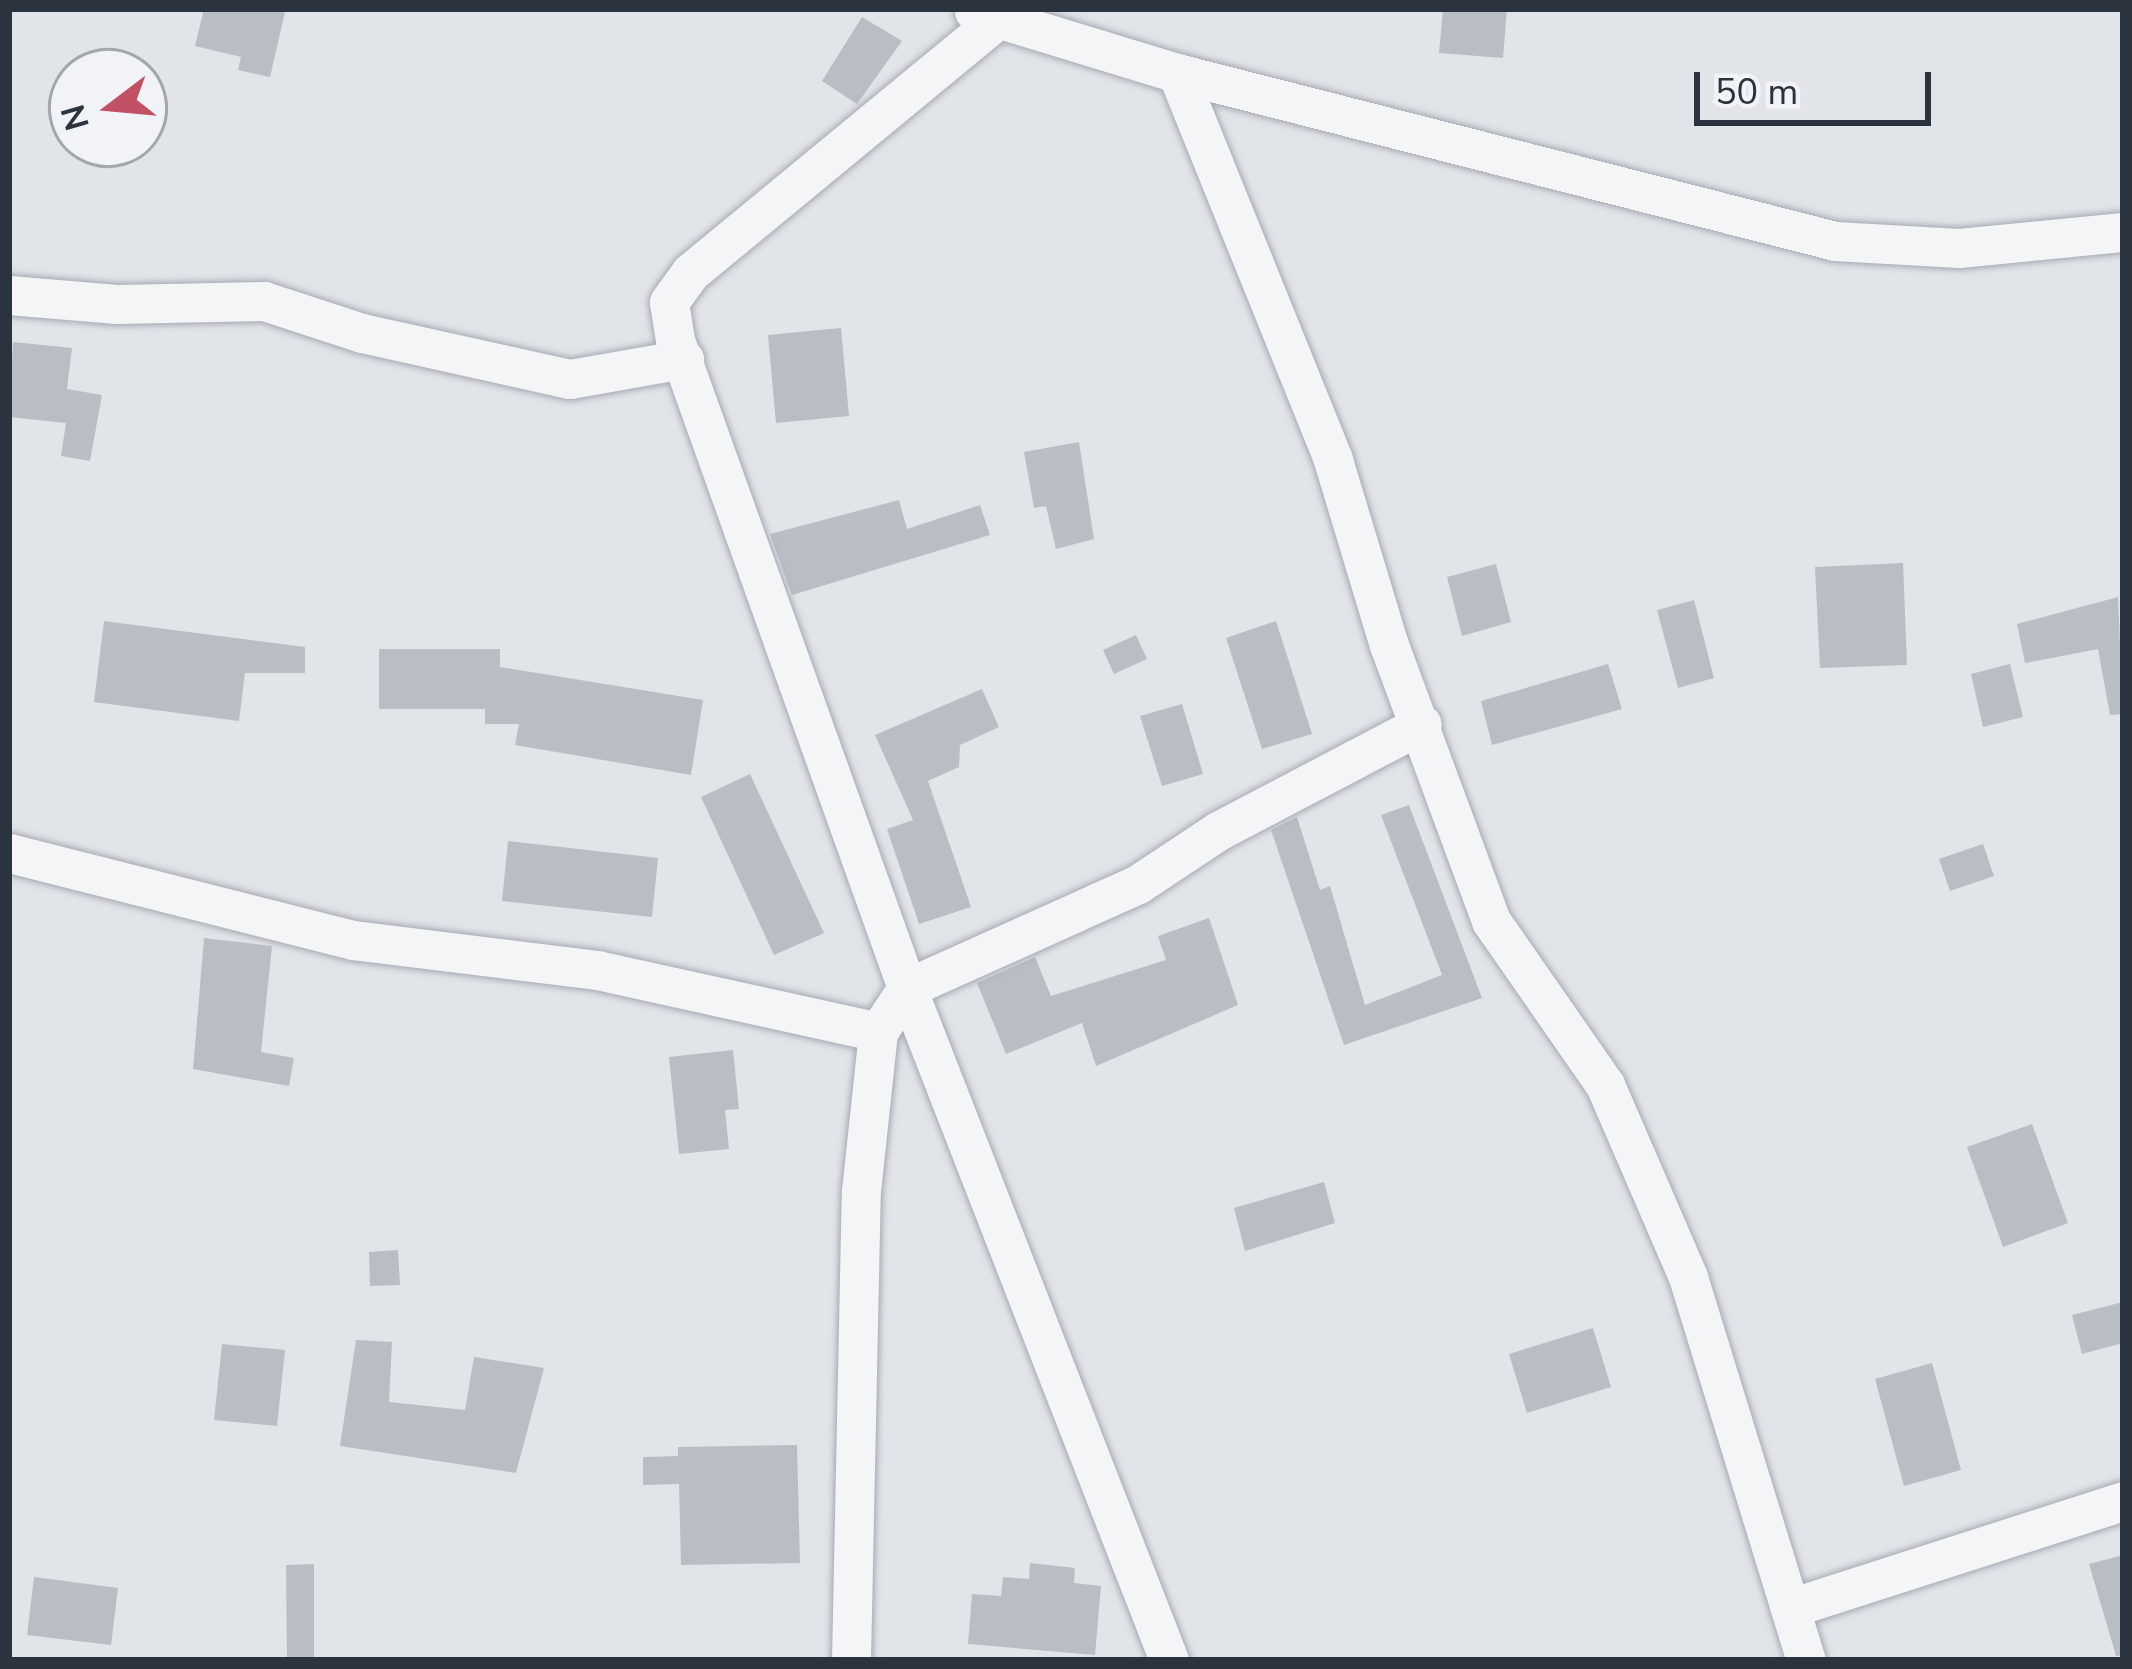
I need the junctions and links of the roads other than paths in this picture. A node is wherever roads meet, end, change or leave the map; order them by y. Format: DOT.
graph roads {
  1 [pos="984,14"];
  2 [pos="1177,73"];
  3 [pos="2123,232"];
  4 [pos="9,295"];
  5 [pos="684,359"];
  6 [pos="1422,724"];
  7 [pos="9,853"];
  8 [pos="907,988"];
  9 [pos="878,1032"];
  10 [pos="2123,1501"];
  11 [pos="1790,1608"];
  12 [pos="851,1660"];
  13 [pos="1169,1660"];
  14 [pos="1807,1660"];
  1 -- 2 [label="street"];
  1 -- 5 [label="street"];
  2 -- 3 [label="street"];
  2 -- 6 [label="street"];
  4 -- 5 [label="street"];
  5 -- 8 [label="street"];
  6 -- 8 [label="street"];
  6 -- 11 [label="street"];
  7 -- 9 [label="street"];
  8 -- 9 [label="street"];
  8 -- 13 [label="street"];
  9 -- 12 [label="street"];
  10 -- 11 [label="street"];
  11 -- 14 [label="street"];
}
